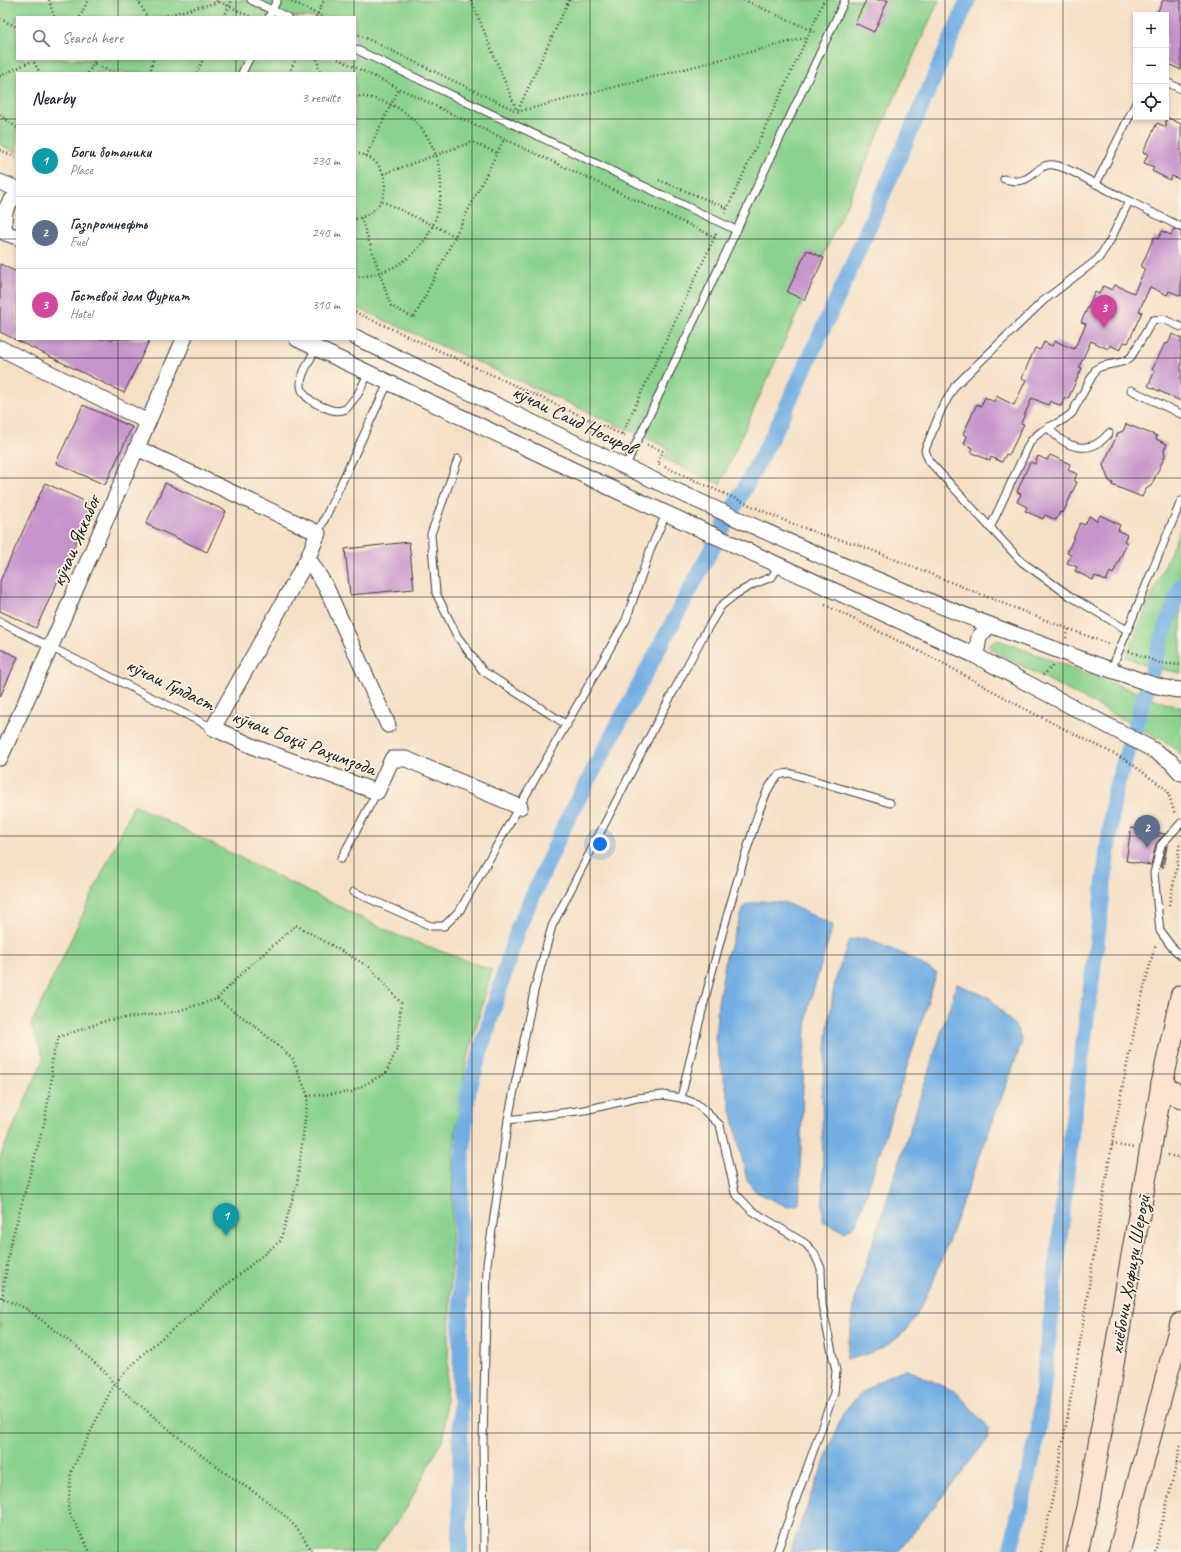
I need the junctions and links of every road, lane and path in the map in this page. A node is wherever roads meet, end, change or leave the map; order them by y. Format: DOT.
graph roads {
  1 [pos="49,0"];
  2 [pos="88,0"];
  3 [pos="138,0"];
  4 [pos="216,0"];
  5 [pos="232,0"];
  6 [pos="252,0"];
  7 [pos="277,0"];
  8 [pos="288,0"];
  9 [pos="324,0"];
  10 [pos="471,0"];
  11 [pos="569,0"];
  12 [pos="744,0"];
  13 [pos="845,0"];
  14 [pos="219,2"];
  15 [pos="229,6"];
  16 [pos="272,10"];
  17 [pos="54,16"];
  18 [pos="80,16"];
  19 [pos="146,16"];
  20 [pos="163,16"];
  21 [pos="224,16"];
  22 [pos="249,16"];
  23 [pos="269,16"];
  24 [pos="285,16"];
  25 [pos="317,16"];
  26 [pos="0,20"];
  27 [pos="16,28"];
  28 [pos="356,33"];
  29 [pos="808,36"];
  30 [pos="827,38"];
  31 [pos="356,49"];
  32 [pos="32,60"];
  33 [pos="96,60"];
  34 [pos="153,60"];
  35 [pos="202,60"];
  36 [pos="248,60"];
  37 [pos="296,60"];
  38 [pos="317,60"];
  39 [pos="340,60"];
  40 [pos="94,64"];
  41 [pos="39,72"];
  42 [pos="89,72"];
  43 [pos="112,72"];
  44 [pos="150,72"];
  45 [pos="196,72"];
  46 [pos="242,72"];
  47 [pos="290,72"];
  48 [pos="320,72"];
  49 [pos="0,76"];
  50 [pos="1169,83"];
  51 [pos="399,88"];
  52 [pos="1181,89"];
  53 [pos="356,96"];
  54 [pos="391,105"];
  55 [pos="1133,109"];
  56 [pos="517,112"];
  57 [pos="0,115"];
  58 [pos="524,115"];
  59 [pos="16,127"];
  60 [pos="504,139"];
  61 [pos="0,150"];
  62 [pos="356,153"];
  63 [pos="497,153"];
  64 [pos="436,155"];
  65 [pos="366,156"];
  66 [pos="16,158"];
  67 [pos="383,174"];
  68 [pos="655,178"];
  69 [pos="1004,180"];
  70 [pos="0,182"];
  71 [pos="1096,184"];
  72 [pos="16,190"];
  73 [pos="16,197"];
  74 [pos="382,201"];
  75 [pos="1129,201"];
  76 [pos="727,208"];
  77 [pos="361,218"];
  78 [pos="356,219"];
  79 [pos="433,226"];
  80 [pos="1181,227"];
  81 [pos="736,230"];
  82 [pos="7,234"];
  83 [pos="455,236"];
  84 [pos="715,237"];
  85 [pos="380,272"];
  86 [pos="356,277"];
  87 [pos="356,312"];
  88 [pos="1181,327"];
  89 [pos="356,337"];
  90 [pos="184,340"];
  91 [pos="299,340"];
  92 [pos="374,346"];
  93 [pos="316,348"];
  94 [pos="1,352"];
  95 [pos="366,370"];
  96 [pos="389,381"];
  97 [pos="1131,390"];
  98 [pos="1181,414"];
  99 [pos="148,422"];
  100 [pos="1048,427"];
  101 [pos="1108,433"];
  102 [pos="637,441"];
  103 [pos="137,448"];
  104 [pos="458,459"];
  105 [pos="625,467"];
  106 [pos="1181,501"];
  107 [pos="666,514"];
  108 [pos="990,528"];
  109 [pos="318,533"];
  110 [pos="308,558"];
  111 [pos="773,562"];
  112 [pos="819,602"];
  113 [pos="0,622"];
  114 [pos="990,625"];
  115 [pos="1069,629"];
  116 [pos="1127,630"];
  117 [pos="1065,639"];
  118 [pos="51,646"];
  119 [pos="1120,648"];
  120 [pos="976,656"];
  121 [pos="1058,662"];
  122 [pos="1181,665"];
  123 [pos="1111,670"];
  124 [pos="1042,676"];
  125 [pos="1181,690"];
  126 [pos="1028,704"];
  127 [pos="1025,708"];
  128 [pos="388,725"];
  129 [pos="567,725"];
  130 [pos="213,728"];
  131 [pos="0,758"];
  132 [pos="1181,773"];
  133 [pos="377,792"];
  134 [pos="890,804"];
  135 [pos="520,807"];
  136 [pos="1179,824"];
  137 [pos="341,859"];
  138 [pos="354,892"];
  139 [pos="1160,930"];
  140 [pos="1181,956"];
  141 [pos="1181,996"];
  142 [pos="217,999"];
  143 [pos="1162,1084"];
  144 [pos="308,1096"];
  145 [pos="681,1098"];
  146 [pos="1181,1098"];
  147 [pos="508,1120"];
  148 [pos="1112,1144"];
  149 [pos="1134,1148"];
  150 [pos="1166,1155"];
  151 [pos="1181,1158"];
  152 [pos="1,1297"];
  153 [pos="1181,1323"];
  154 [pos="114,1384"];
  155 [pos="1181,1445"];
  156 [pos="1176,1462"];
  157 [pos="1181,1463"];
  158 [pos="90,1552"];
  159 [pos="311,1552"];
  160 [pos="484,1552"];
  161 [pos="777,1552"];
  162 [pos="1041,1552"];
  163 [pos="1077,1552"];
  164 [pos="1119,1552"];
  165 [pos="1155,1552"];
  1 -- 17 [label="path"];
  2 -- 18 [label="path"];
  3 -- 19 [label="path"];
  4 -- 14 [label="path"];
  5 -- 15 [label="path"];
  6 -- 16 [label="lane"];
  7 -- 16 [label="lane"];
  8 -- 25 [label="path"];
  9 -- 25 [label="path"];
  10 -- 56 [label="path"];
  11 -- 56 [label="path"];
  12 -- 30 [label="path"];
  13 -- 30 [label="lane"];
  14 -- 15 [label="path"];
  14 -- 20 [label="path"];
  15 -- 21 [label="path"];
  15 -- 22 [label="path"];
  16 -- 23 [label="lane"];
  16 -- 24 [label="lane"];
  26 -- 27 [label="path"];
  28 -- 56 [label="path"];
  29 -- 56 [label="path"];
  30 -- 81 [label="lane"];
  31 -- 81 [label="lane"];
  32 -- 41 [label="path"];
  32 -- 49 [label="path"];
  33 -- 40 [label="path"];
  34 -- 44 [label="path"];
  35 -- 45 [label="path"];
  36 -- 46 [label="lane"];
  37 -- 47 [label="path"];
  38 -- 48 [label="path"];
  39 -- 51 [label="path"];
  40 -- 42 [label="path"];
  40 -- 43 [label="path"];
  50 -- 52 [label="lane"];
  51 -- 54 [label="path"];
  51 -- 60 [label="path"];
  53 -- 54 [label="path"];
  54 -- 64 [label="path"];
  54 -- 65 [label="path"];
  55 -- 71 [label="lane"];
  56 -- 58 [label="path"];
  57 -- 59 [label="path"];
  60 -- 63 [label="path"];
  60 -- 84 [label="path"];
  61 -- 66 [label="path"];
  62 -- 65 [label="path"];
  63 -- 64 [label="path"];
  63 -- 83 [label="path"];
  64 -- 67 [label="path"];
  64 -- 79 [label="path"];
  65 -- 67 [label="path"];
  67 -- 74 [label="path"];
  68 -- 76 [label="path"];
  69 -- 71 [label="lane"];
  70 -- 72 [label="street"];
  71 -- 75 [label="lane"];
  73 -- 82 [label="street"];
  74 -- 77 [label="path"];
  74 -- 79 [label="path"];
  75 -- 80 [label="lane"];
  75 -- 108 [label="lane"];
  77 -- 78 [label="path"];
  77 -- 85 [label="path"];
  79 -- 83 [label="path"];
  79 -- 85 [label="path"];
  81 -- 102 [label="lane"];
  83 -- 85 [label="path"];
  85 -- 86 [label="path"];
  87 -- 102 [label="path"];
  88 -- 100 [label="lane"];
  89 -- 92 [label="street, кӯчаи Саид Носиров"];
  90 -- 99 [label="street, кӯчаи Яккабоғ"];
  91 -- 93 [label="street"];
  92 -- 95 [label="street"];
  92 -- 105 [label="street, кӯчаи Саид Носиров"];
  93 -- 95 [label="street"];
  93 -- 95 [label="lane"];
  94 -- 99 [label="street"];
  95 -- 96 [label="street"];
  96 -- 107 [label="street"];
  96 -- 109 [label="lane"];
  97 -- 98 [label="lane"];
  99 -- 103 [label="street, кӯчаи Яккабоғ"];
  100 -- 101 [label="lane"];
  100 -- 108 [label="lane"];
  102 -- 105 [label="lane"];
  102 -- 115 [label="path"];
  103 -- 109 [label="street"];
  103 -- 118 [label="street, кӯчаи Яккабоғ"];
  104 -- 129 [label="lane"];
  105 -- 114 [label="street, кӯчаи Саид Носиров"];
  106 -- 116 [label="lane"];
  107 -- 111 [label="street"];
  107 -- 129 [label="lane"];
  108 -- 116 [label="lane"];
  109 -- 110 [label="street, кӯчаи Гулдаст"];
  110 -- 128 [label="street"];
  110 -- 130 [label="street, кӯчаи Гулдаст"];
  111 -- 120 [label="street"];
  111 -- 147 [label="lane"];
  112 -- 127 [label="path"];
  113 -- 118 [label="lane, кӯчаи Гулдаст"];
  114 -- 120 [label="street"];
  114 -- 123 [label="street, кӯчаи Саид Носиров"];
  115 -- 117 [label="path"];
  115 -- 119 [label="path"];
  116 -- 119 [label="lane"];
  118 -- 130 [label="lane, кӯчаи Гулдаст"];
  118 -- 131 [label="street, кӯчаи Яккабоғ"];
  119 -- 122 [label="path"];
  119 -- 123 [label="lane"];
  120 -- 132 [label="street"];
  121 -- 124 [label="path"];
  123 -- 125 [label="street, кӯчаи Саид Носиров"];
  126 -- 127 [label="path"];
  127 -- 136 [label="path"];
  129 -- 135 [label="lane"];
  130 -- 133 [label="street, кӯчаи Боқӣ Раҳимзода"];
  133 -- 135 [label="street"];
  133 -- 137 [label="lane, кӯчаи Боқӣ Раҳимзода"];
  134 -- 145 [label="lane"];
  135 -- 138 [label="lane"];
  136 -- 139 [label="path"];
  136 -- 139 [label="lane"];
  139 -- 140 [label="lane"];
  139 -- 148 [label="path"];
  141 -- 143 [label="main road, хиёбони Ҳофизи Шерозӣ"];
  142 -- 144 [label="path"];
  142 -- 144 [label="path"];
  142 -- 152 [label="path"];
  143 -- 146 [label="main road"];
  143 -- 163 [label="main road, хиёбони Ҳофизи Шерозӣ"];
  144 -- 154 [label="path"];
  145 -- 147 [label="lane"];
  145 -- 161 [label="lane"];
  147 -- 160 [label="lane"];
  148 -- 149 [label="path"];
  148 -- 162 [label="path"];
  150 -- 151 [label="path"];
  152 -- 154 [label="path"];
  153 -- 164 [label="main road"];
  154 -- 158 [label="path"];
  154 -- 159 [label="path"];
  155 -- 156 [label="path"];
  156 -- 157 [label="path"];
  156 -- 165 [label="path"];
}
